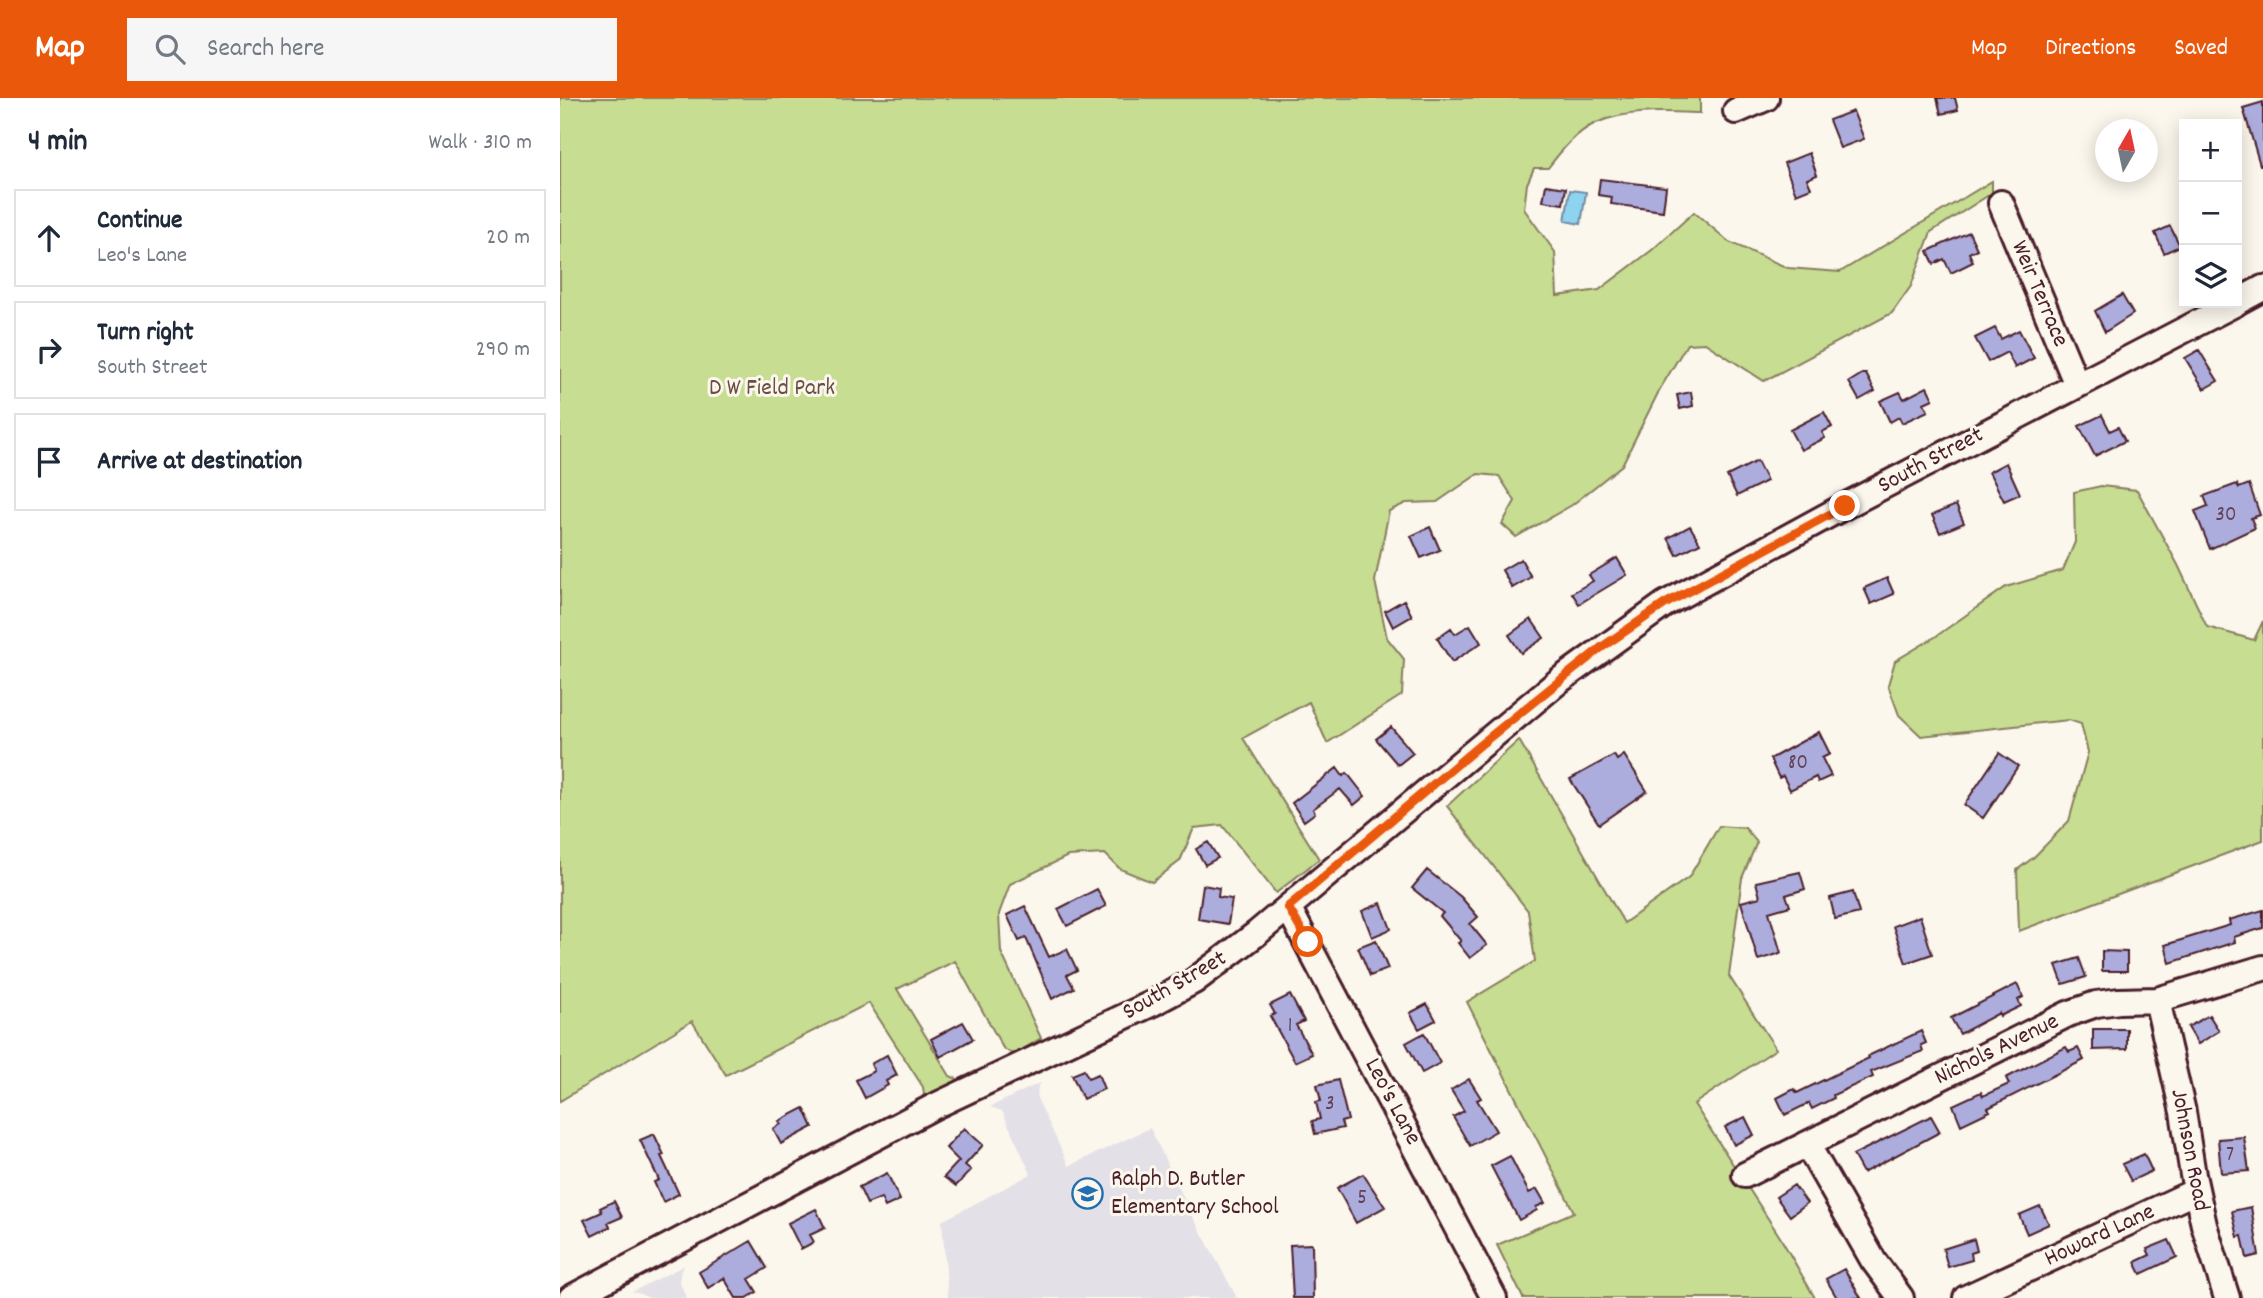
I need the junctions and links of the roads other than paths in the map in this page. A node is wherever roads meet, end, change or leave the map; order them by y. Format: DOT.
graph roads {
  1 [pos="1766,98"];
  2 [pos="1736,111"];
  3 [pos="2001,203"];
  4 [pos="2263,288"];
  5 [pos="2242,300"];
  6 [pos="2226,308"];
  7 [pos="2077,385"];
  8 [pos="1288,907"];
  9 [pos="2263,968"];
  10 [pos="2158,1000"];
  11 [pos="1807,1144"];
  12 [pos="1745,1175"];
  13 [pos="2196,1191"];
  14 [pos="571,1298"];
  15 [pos="1494,1298"];
  16 [pos="1901,1298"];
  17 [pos="1966,1298"];
  18 [pos="2227,1298"];
  1 -- 2 [label="street"];
  3 -- 7 [label="street, Weir Terrace"];
  4 -- 5 [label="street, South Street"];
  6 -- 7 [label="street, South Street"];
  7 -- 8 [label="street, South Street"];
  8 -- 14 [label="street, South Street"];
  8 -- 15 [label="street, Leo's Lane"];
  9 -- 10 [label="street, Nichols Avenue"];
  10 -- 11 [label="street, Nichols Avenue"];
  10 -- 13 [label="street, Johnson Road"];
  11 -- 12 [label="street, Nichols Avenue"];
  11 -- 16 [label="street"];
  13 -- 17 [label="street, Howard Lane"];
  13 -- 18 [label="street, Johnson Road"];
}
